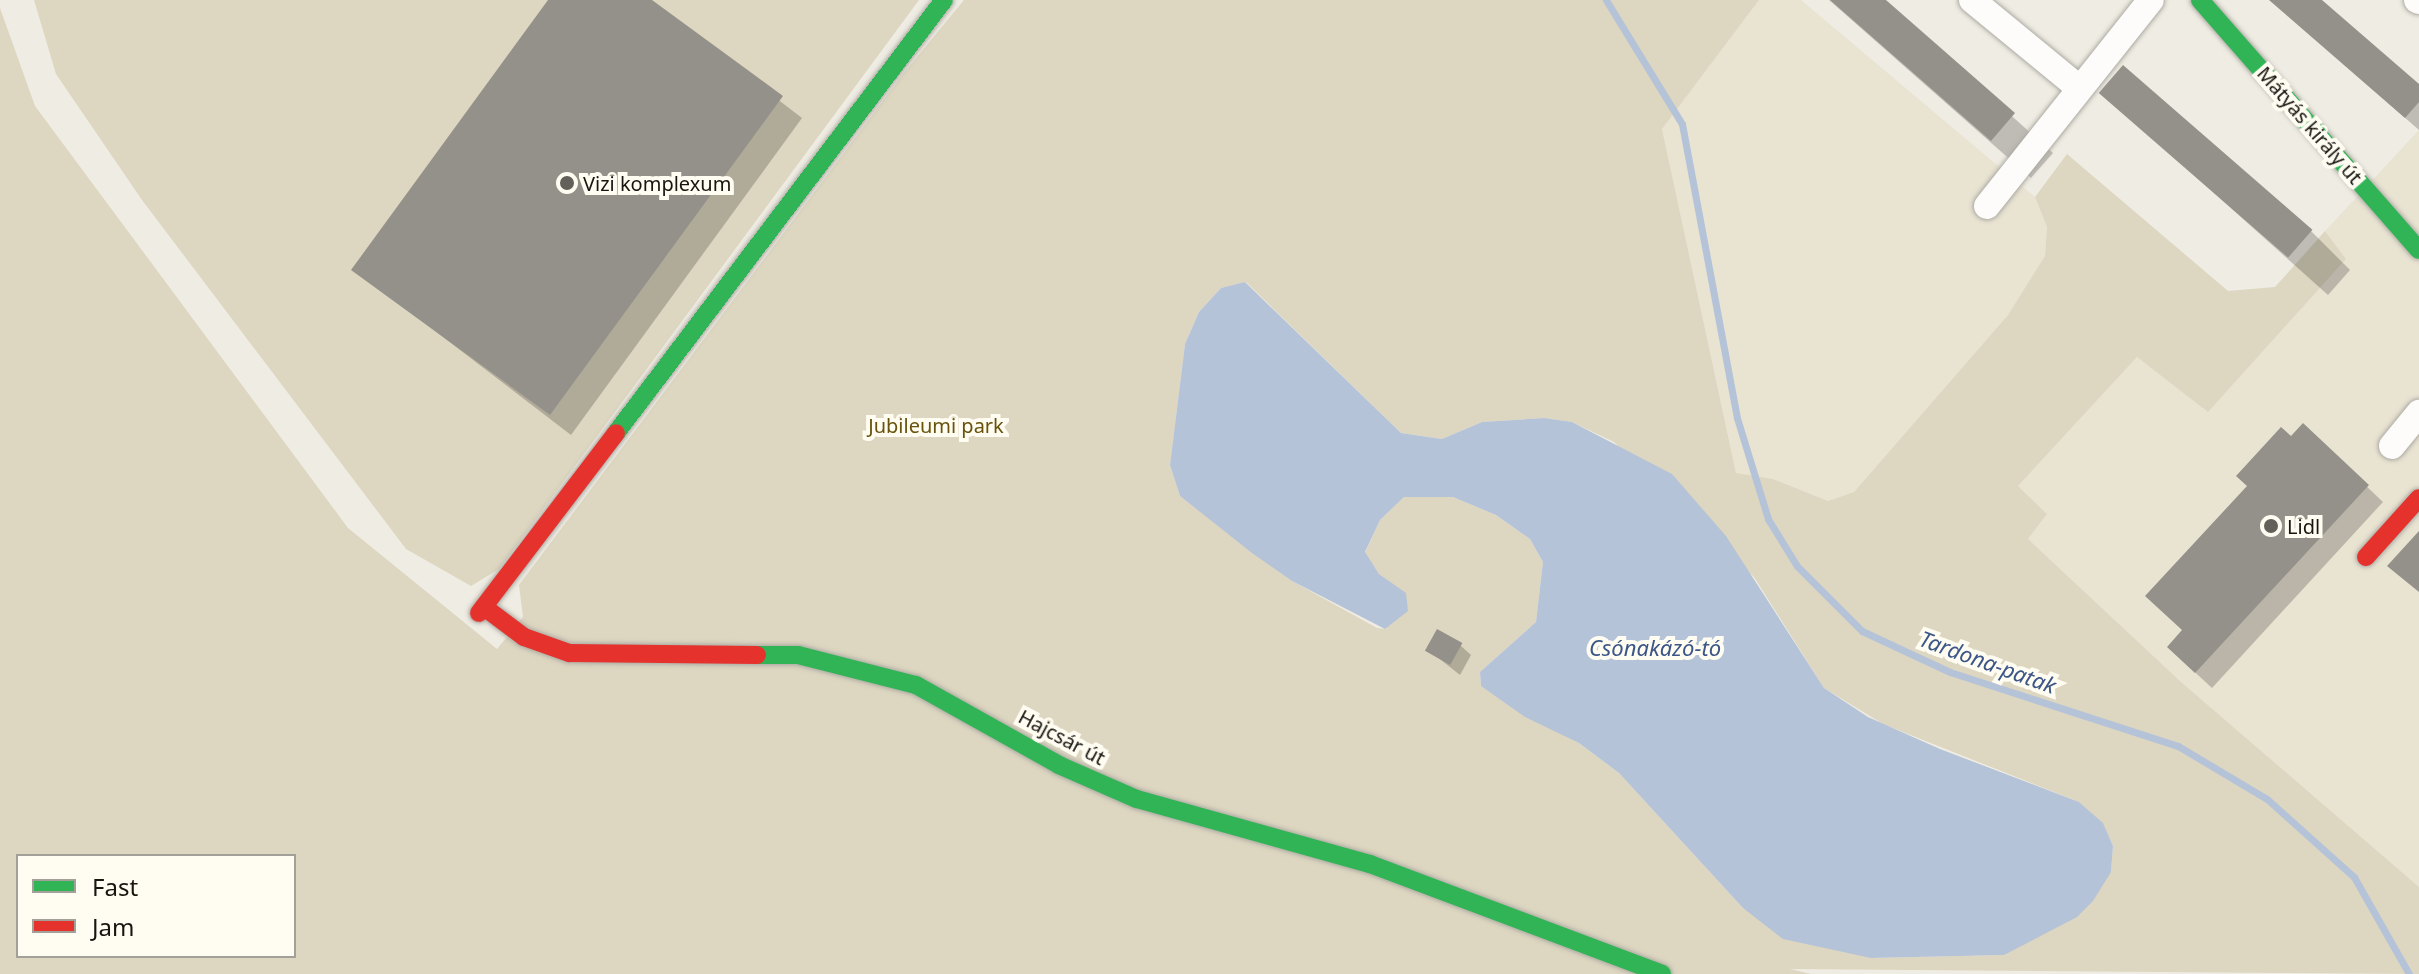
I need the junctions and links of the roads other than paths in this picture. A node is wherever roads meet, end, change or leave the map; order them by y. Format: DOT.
graph roads {
  1 [pos="944,0"];
  2 [pos="1972,0"];
  3 [pos="2151,0"];
  4 [pos="2216,6"];
  5 [pos="2078,87"];
  6 [pos="1987,206"];
  7 [pos="2414,232"];
  8 [pos="2419,413"];
  9 [pos="2392,446"];
  10 [pos="2419,498"];
  11 [pos="2366,557"];
  12 [pos="1662,974"];
  1 -- 12 [label="street, Hajcsár út"];
  2 -- 5 [label="street"];
  3 -- 5 [label="street"];
  4 -- 7 [label="street, Mátyás király út"];
  5 -- 6 [label="street"];
  8 -- 9 [label="street"];
  10 -- 11 [label="street"];
}
